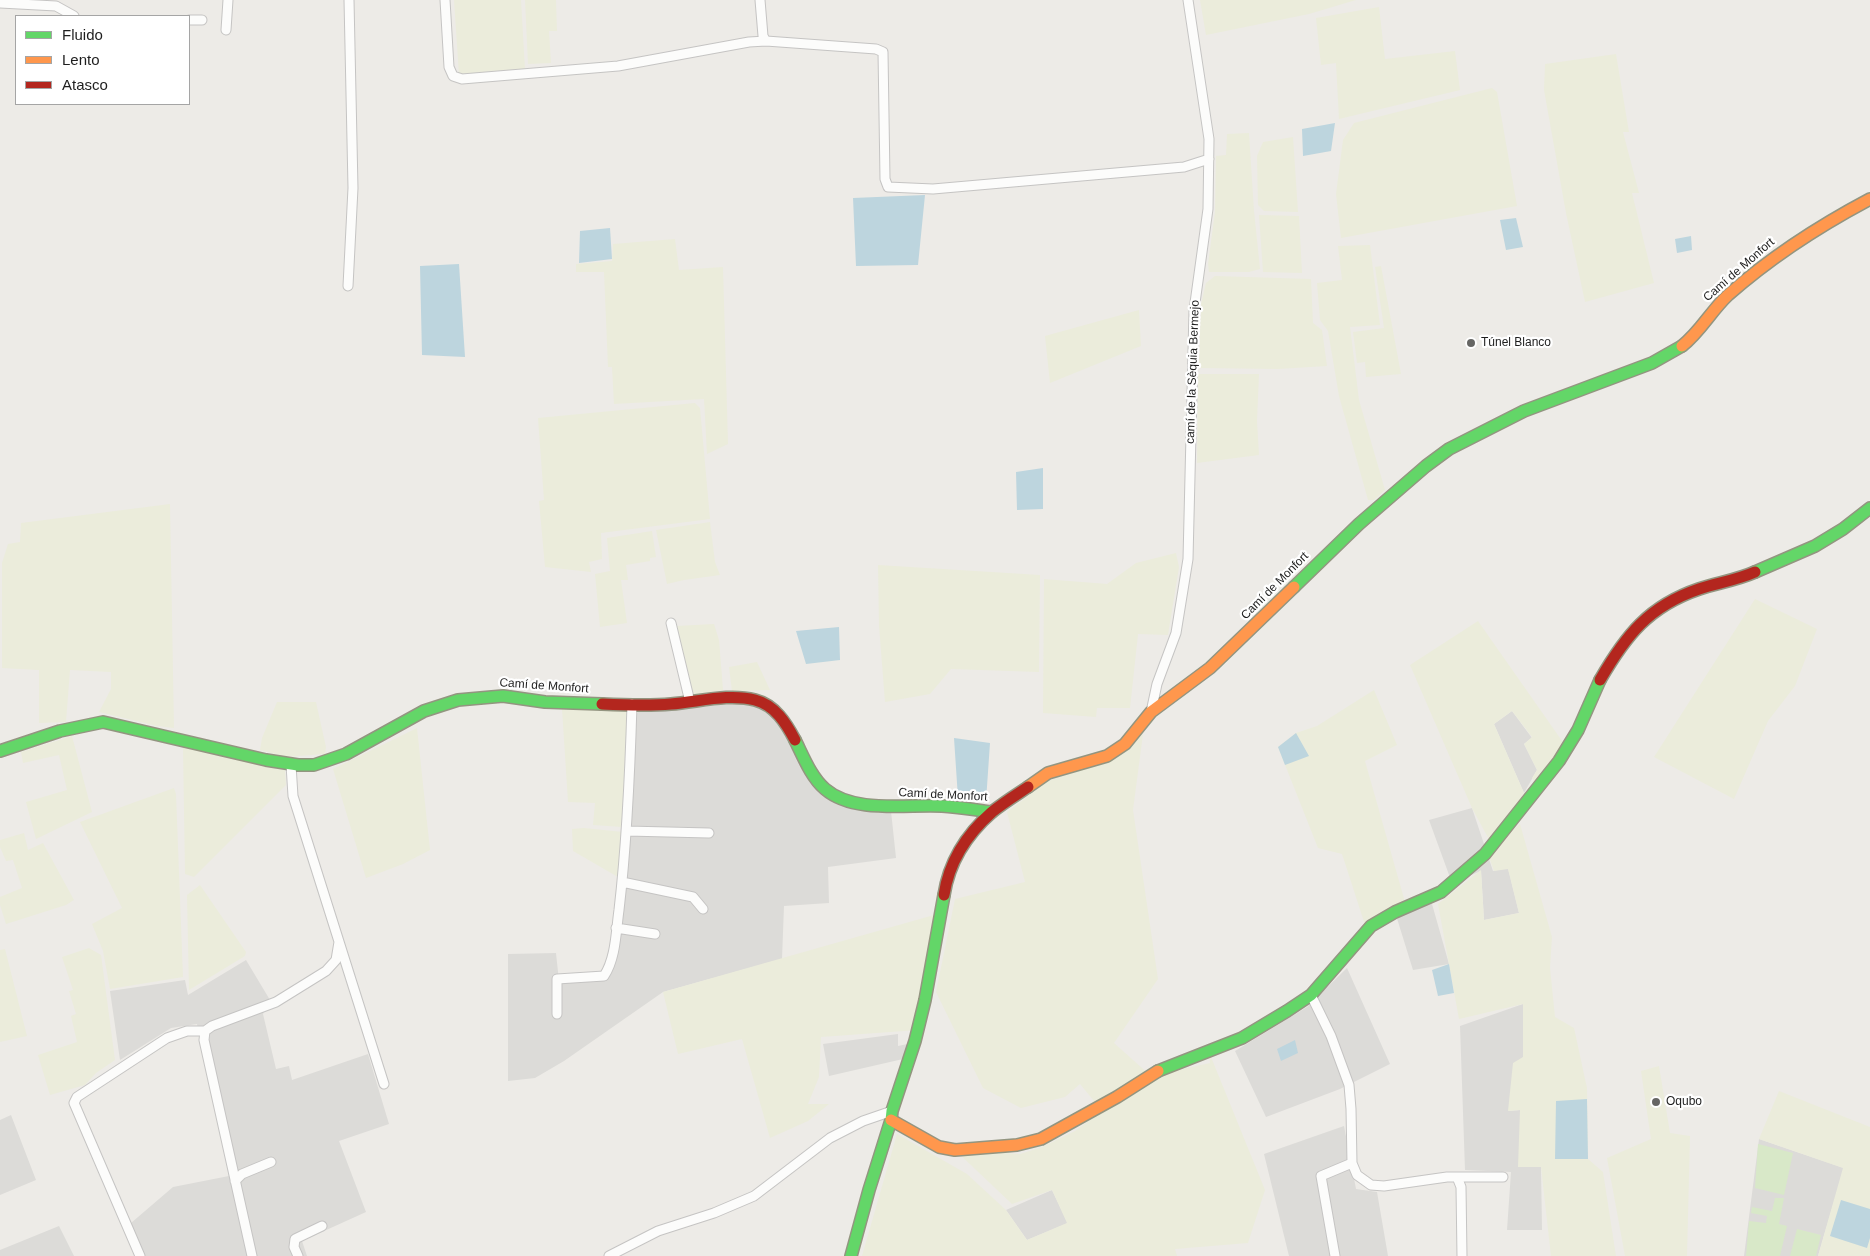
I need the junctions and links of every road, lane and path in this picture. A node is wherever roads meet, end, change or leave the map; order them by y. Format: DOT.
graph roads {
  1 [pos="228,0"];
  2 [pos="349,0"];
  3 [pos="444,0"];
  4 [pos="760,0"];
  5 [pos="1188,0"];
  6 [pos="0,3"];
  7 [pos="72,15"];
  8 [pos="190,20"];
  9 [pos="202,20"];
  10 [pos="226,30"];
  11 [pos="766,41"];
  12 [pos="1209,159"];
  13 [pos="1870,199"];
  14 [pos="348,286"];
  15 [pos="1870,508"];
  16 [pos="671,623"];
  17 [pos="690,702"];
  18 [pos="632,704"];
  19 [pos="1151,712"];
  20 [pos="0,751"];
  21 [pos="291,765"];
  22 [pos="992,812"];
  23 [pos="627,831"];
  24 [pos="709,833"];
  25 [pos="622,882"];
  26 [pos="703,909"];
  27 [pos="616,928"];
  28 [pos="655,934"];
  29 [pos="339,942"];
  30 [pos="1311,995"];
  31 [pos="557,1014"];
  32 [pos="205,1031"];
  33 [pos="384,1084"];
  34 [pos="892,1115"];
  35 [pos="271,1162"];
  36 [pos="1352,1164"];
  37 [pos="1457,1177"];
  38 [pos="1503,1177"];
  39 [pos="235,1181"];
  40 [pos="322,1226"];
  41 [pos="140,1256"];
  42 [pos="252,1256"];
  43 [pos="298,1256"];
  44 [pos="608,1256"];
  45 [pos="851,1256"];
  46 [pos="1335,1256"];
  47 [pos="1462,1256"];
  1 -- 10 [label="street"];
  2 -- 14 [label="street"];
  3 -- 11 [label="street"];
  4 -- 11 [label="street"];
  5 -- 12 [label="street, camí de la Sèquia Bermejo"];
  6 -- 7 [label="street"];
  8 -- 9 [label="street"];
  11 -- 12 [label="street"];
  12 -- 19 [label="street, camí de la Sèquia Bermejo"];
  13 -- 19 [label="street, Camí de Monfort"];
  15 -- 30 [label="street"];
  16 -- 17 [label="street"];
  17 -- 18 [label="street, Camí de Monfort"];
  17 -- 22 [label="street, Camí de Monfort"];
  18 -- 21 [label="street, Camí de Monfort"];
  18 -- 23 [label="street"];
  19 -- 22 [label="street, Camí de Monfort"];
  20 -- 21 [label="street, Camí de Monfort"];
  21 -- 29 [label="street"];
  22 -- 34 [label="street"];
  23 -- 24 [label="street"];
  23 -- 25 [label="street"];
  25 -- 26 [label="street"];
  25 -- 27 [label="street"];
  27 -- 28 [label="street"];
  27 -- 31 [label="street"];
  29 -- 32 [label="street"];
  29 -- 33 [label="street"];
  30 -- 34 [label="street"];
  30 -- 36 [label="street"];
  32 -- 39 [label="street"];
  32 -- 41 [label="street"];
  34 -- 44 [label="street"];
  34 -- 45 [label="street"];
  35 -- 39 [label="street"];
  36 -- 37 [label="street"];
  36 -- 46 [label="street"];
  37 -- 38 [label="street"];
  37 -- 47 [label="street"];
  39 -- 42 [label="street"];
  40 -- 43 [label="street"];
}
